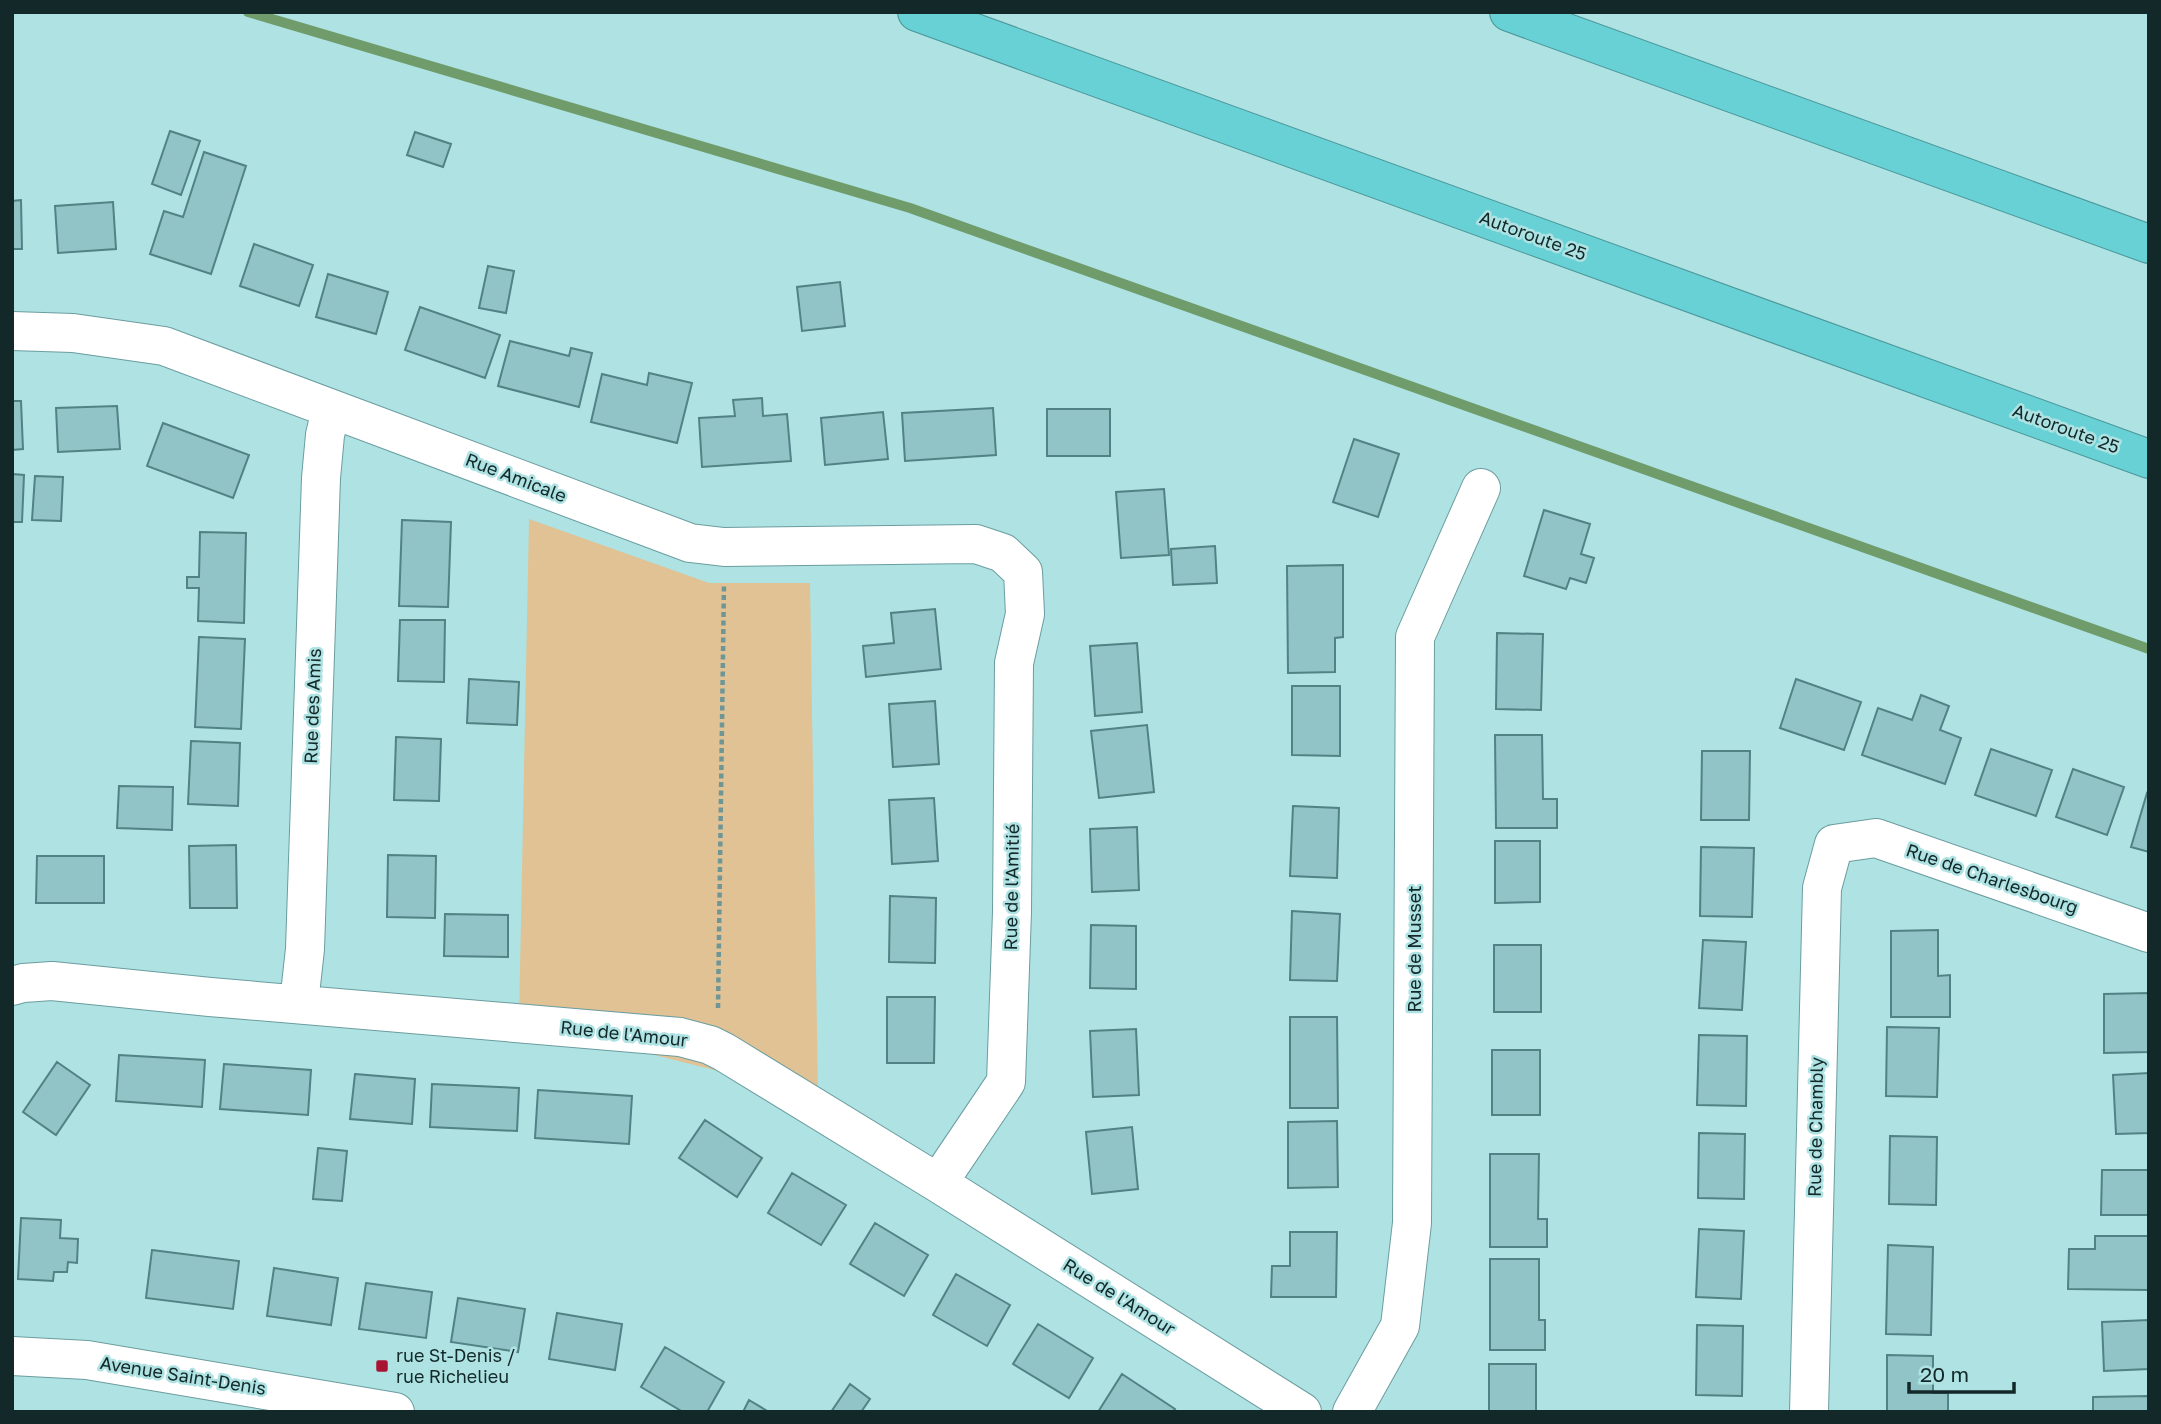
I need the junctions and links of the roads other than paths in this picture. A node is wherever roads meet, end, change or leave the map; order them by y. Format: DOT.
graph roads {
  1 [pos="917,12"];
  2 [pos="1510,12"];
  3 [pos="2149,244"];
  4 [pos="12,331"];
  5 [pos="331,410"];
  6 [pos="2149,459"];
  7 [pos="1481,488"];
  8 [pos="1023,572"];
  9 [pos="1834,844"];
  10 [pos="2149,933"];
  11 [pos="12,986"];
  12 [pos="299,1003"];
  13 [pos="938,1183"];
  14 [pos="12,1356"];
  15 [pos="288,1403"];
  16 [pos="395,1412"];
  17 [pos="1302,1412"];
  18 [pos="1352,1412"];
  19 [pos="1809,1412"];
  1 -- 6 [label="highway, Autoroute 25"];
  2 -- 3 [label="highway"];
  4 -- 5 [label="street, Rue Amicale"];
  5 -- 8 [label="street, Rue Amicale"];
  5 -- 12 [label="street, Rue des Amis"];
  7 -- 18 [label="street, Rue de Musset"];
  8 -- 13 [label="street, Rue de l'Amitié"];
  9 -- 10 [label="street, Rue de Charlesbourg"];
  9 -- 19 [label="street, Rue de Chambly"];
  11 -- 12 [label="street, Rue de l'Amour"];
  12 -- 13 [label="street, Rue de l'Amour"];
  13 -- 17 [label="street, Rue de l'Amour"];
  14 -- 15 [label="street, Avenue Saint-Denis"];
  15 -- 16 [label="street, Avenue Saint-Denis"];
}
